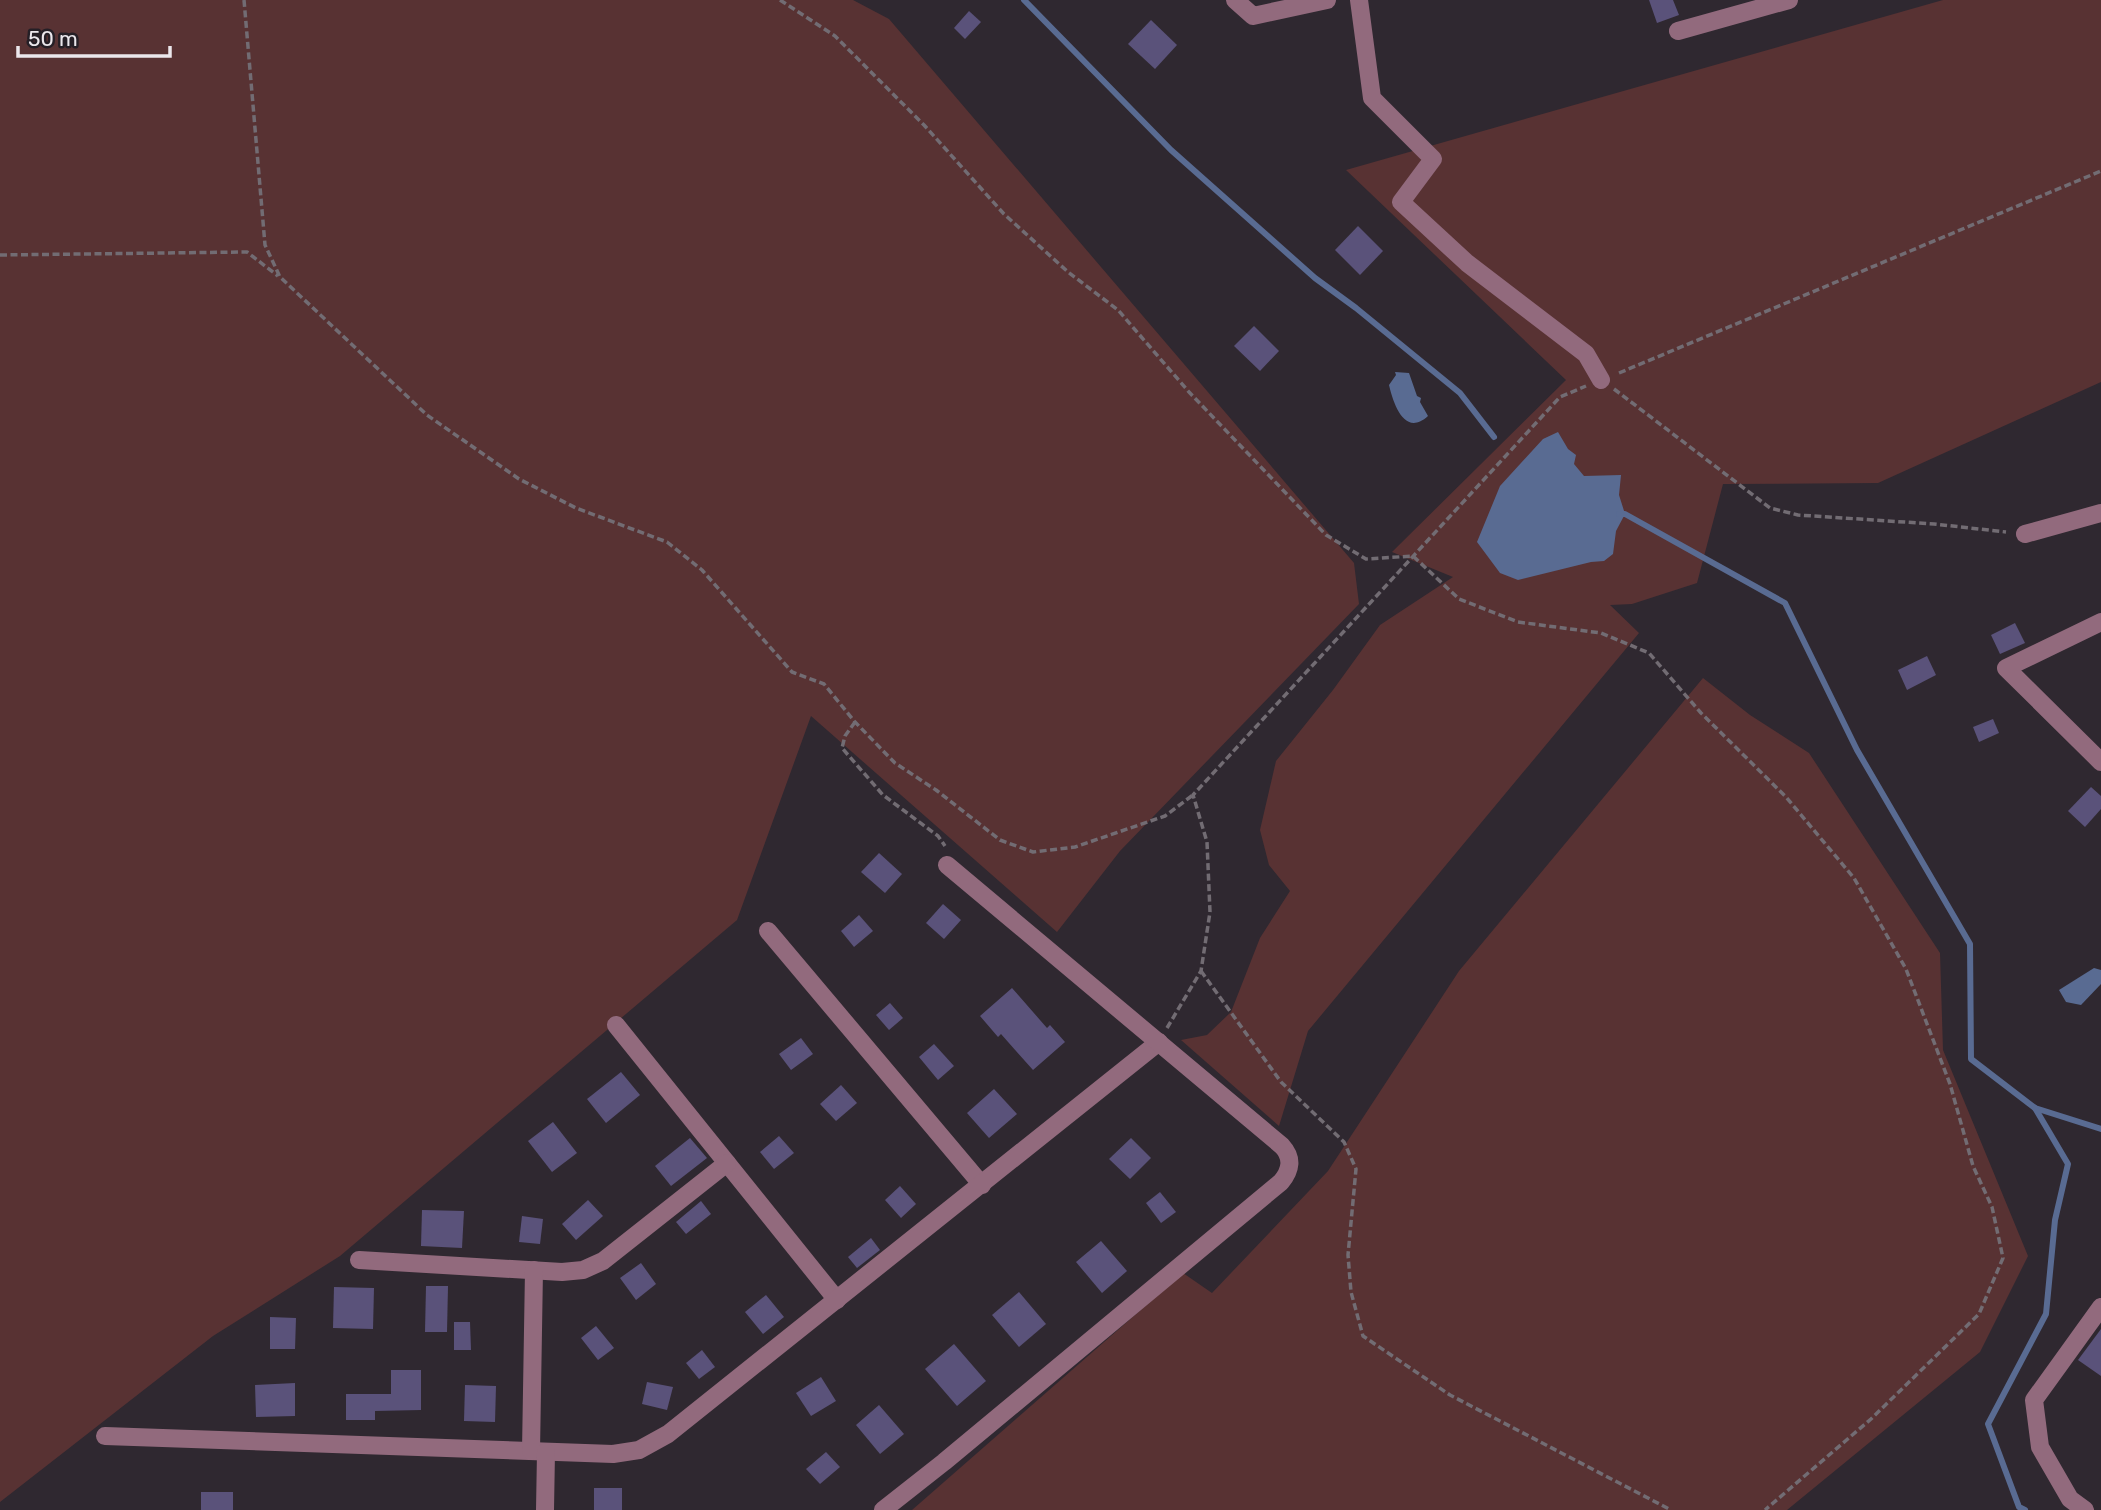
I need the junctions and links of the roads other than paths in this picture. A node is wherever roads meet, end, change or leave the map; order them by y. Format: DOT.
graph roads {
  1 [pos="1235,0"];
  2 [pos="1327,0"];
  3 [pos="1359,0"];
  4 [pos="1789,0"];
  5 [pos="1678,31"];
  6 [pos="1601,380"];
  7 [pos="2101,513"];
  8 [pos="2025,534"];
  9 [pos="2101,622"];
  10 [pos="2101,762"];
  11 [pos="947,865"];
  12 [pos="768,931"];
  13 [pos="616,1025"];
  14 [pos="1159,1042"];
  15 [pos="727,1163"];
  16 [pos="982,1185"];
  17 [pos="359,1260"];
  18 [pos="534,1270"];
  19 [pos="837,1300"];
  20 [pos="2101,1307"];
  21 [pos="105,1436"];
  22 [pos="539,1452"];
  23 [pos="545,1510"];
  24 [pos="883,1510"];
  25 [pos="2085,1510"];
  1 -- 2 [label="street"];
  3 -- 6 [label="street"];
  4 -- 5 [label="street"];
  7 -- 8 [label="street"];
  9 -- 10 [label="street"];
  11 -- 14 [label="street"];
  12 -- 16 [label="street"];
  13 -- 15 [label="street"];
  14 -- 16 [label="street"];
  14 -- 24 [label="street"];
  15 -- 18 [label="street"];
  15 -- 19 [label="street"];
  16 -- 19 [label="street"];
  17 -- 18 [label="street"];
  18 -- 22 [label="street"];
  19 -- 22 [label="street"];
  20 -- 25 [label="street"];
  21 -- 22 [label="street"];
  22 -- 23 [label="street"];
}
